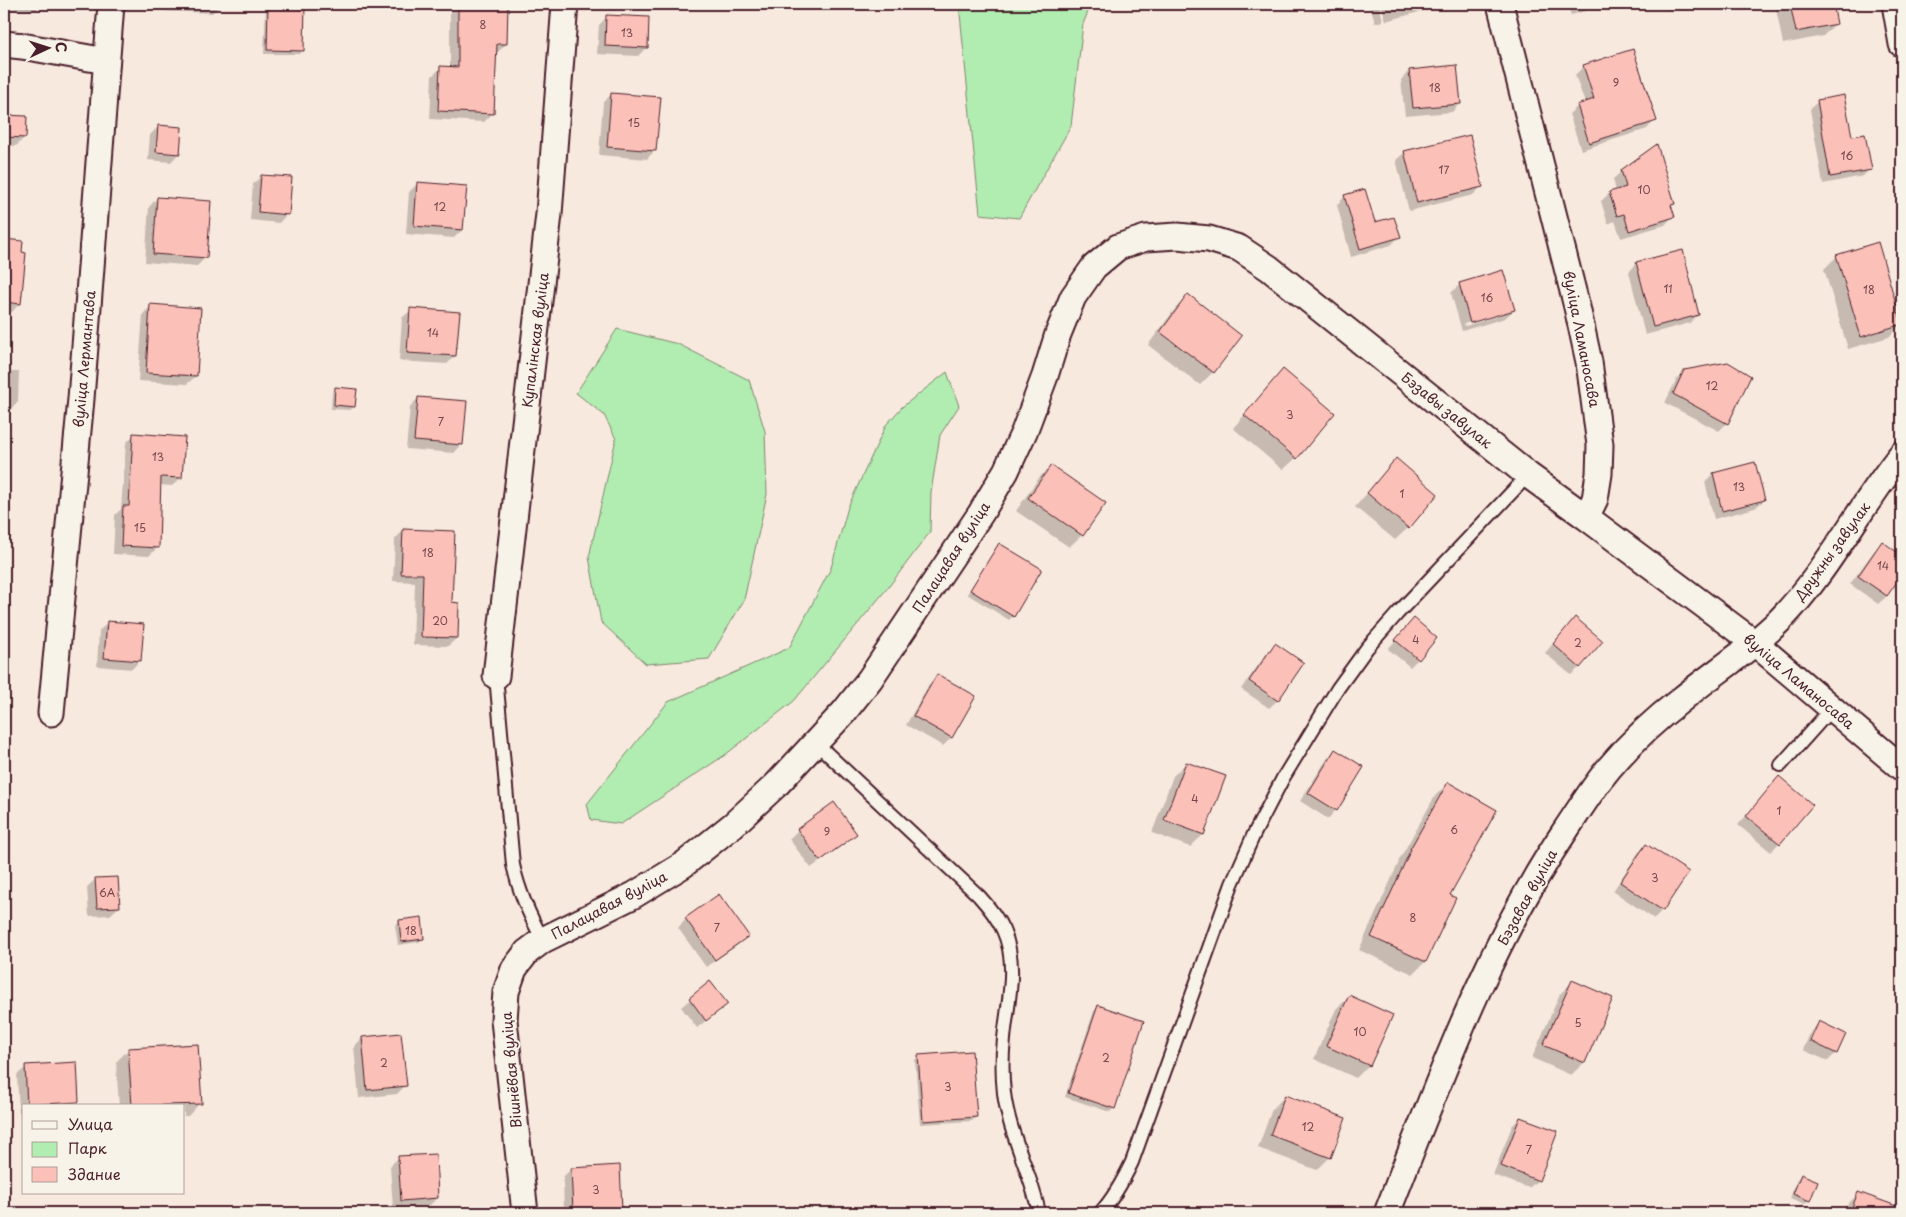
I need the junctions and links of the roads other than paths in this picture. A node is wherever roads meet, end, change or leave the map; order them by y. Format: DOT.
graph roads {
  1 [pos="111,4"];
  2 [pos="565,4"];
  3 [pos="1500,4"];
  4 [pos="1895,4"];
  5 [pos="4,44"];
  6 [pos="1902,44"];
  7 [pos="106,61"];
  8 [pos="1310,301"];
  9 [pos="1902,454"];
  10 [pos="1528,475"];
  11 [pos="1586,517"];
  12 [pos="1756,644"];
  13 [pos="496,676"];
  14 [pos="1832,708"];
  15 [pos="51,713"];
  16 [pos="816,743"];
  17 [pos="1781,765"];
  18 [pos="1902,768"];
  19 [pos="543,940"];
  20 [pos="525,1213"];
  21 [pos="1039,1213"];
  22 [pos="1100,1213"];
  23 [pos="1387,1213"];
  1 -- 7 [label="street, вуліца Лермантава"];
  2 -- 13 [label="street, Купалінская вуліца"];
  3 -- 11 [label="street, вуліца Ламаносава"];
  4 -- 6 [label="street"];
  5 -- 7 [label="street"];
  7 -- 15 [label="street, вуліца Лермантава"];
  8 -- 10 [label="street, Бэзавы завулак"];
  8 -- 16 [label="street, Палацавая вуліца"];
  9 -- 12 [label="street, Дружны завулак"];
  10 -- 11 [label="street, Бэзавы завулак"];
  10 -- 22 [label="lane"];
  11 -- 12 [label="street, вуліца Ламаносава"];
  12 -- 14 [label="street, вуліца Ламаносава"];
  12 -- 23 [label="street, Бэзавая вуліца"];
  13 -- 19 [label="lane"];
  14 -- 17 [label="lane"];
  14 -- 18 [label="street, вуліца Ламаносава"];
  16 -- 19 [label="street, Палацавая вуліца"];
  16 -- 21 [label="lane"];
  19 -- 20 [label="street, Вішнёвая вуліца"];
}
